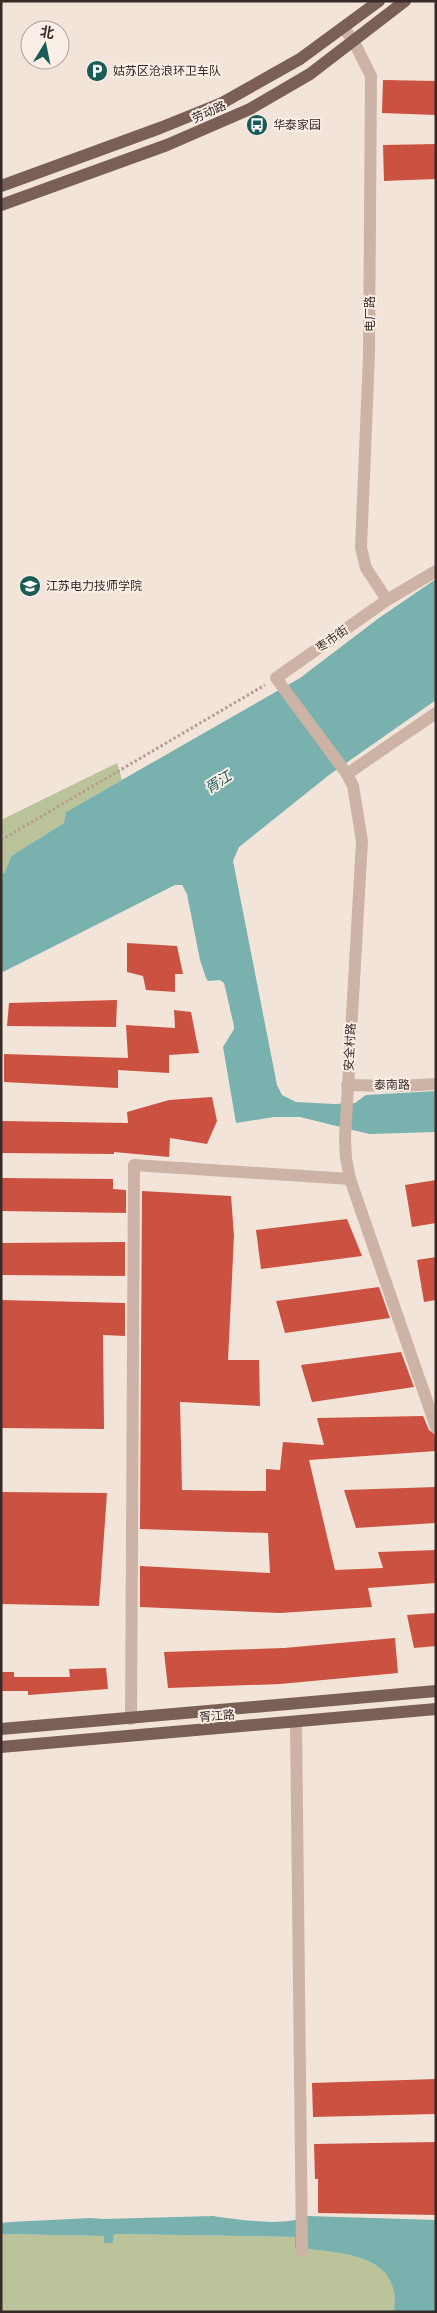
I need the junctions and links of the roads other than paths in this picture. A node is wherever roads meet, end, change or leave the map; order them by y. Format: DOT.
graph roads {
  1 [pos="379,1"];
  2 [pos="405,1"];
  3 [pos="344,28"];
  4 [pos="354,42"];
  5 [pos="1,186"];
  6 [pos="1,205"];
  7 [pos="436,571"];
  8 [pos="387,600"];
  9 [pos="279,682"];
  10 [pos="436,714"];
  11 [pos="345,771"];
  12 [pos="436,1084"];
  13 [pos="347,1092"];
  14 [pos="350,1179"];
  15 [pos="430,1397"];
  16 [pos="436,1427"];
  17 [pos="436,1692"];
  18 [pos="436,1709"];
  19 [pos="131,1719"];
  20 [pos="296,1723"];
  21 [pos="1,1729"];
  22 [pos="1,1747"];
  23 [pos="302,2251"];
  1 -- 3 [label="main road, 劳动路"];
  2 -- 4 [label="main road, 劳动路"];
  3 -- 4 [label="street, 电厂路"];
  3 -- 5 [label="main road, 劳动路"];
  4 -- 6 [label="main road, 劳动路"];
  4 -- 8 [label="street, 电厂路"];
  7 -- 8 [label="street, 枣市街"];
  8 -- 9 [label="street, 枣市街"];
  9 -- 11 [label="street, 安全村路"];
  10 -- 11 [label="street"];
  11 -- 13 [label="street, 安全村路"];
  12 -- 13 [label="street, 泰南路"];
  13 -- 14 [label="street, 安全村路"];
  14 -- 15 [label="street, 安全村路"];
  14 -- 19 [label="street"];
  15 -- 16 [label="street, 安全村路"];
  17 -- 19 [label="main road, 胥江路"];
  18 -- 20 [label="main road, 胥江路"];
  19 -- 21 [label="main road, 胥江路"];
  20 -- 22 [label="main road, 胥江路"];
  20 -- 23 [label="street"];
}
